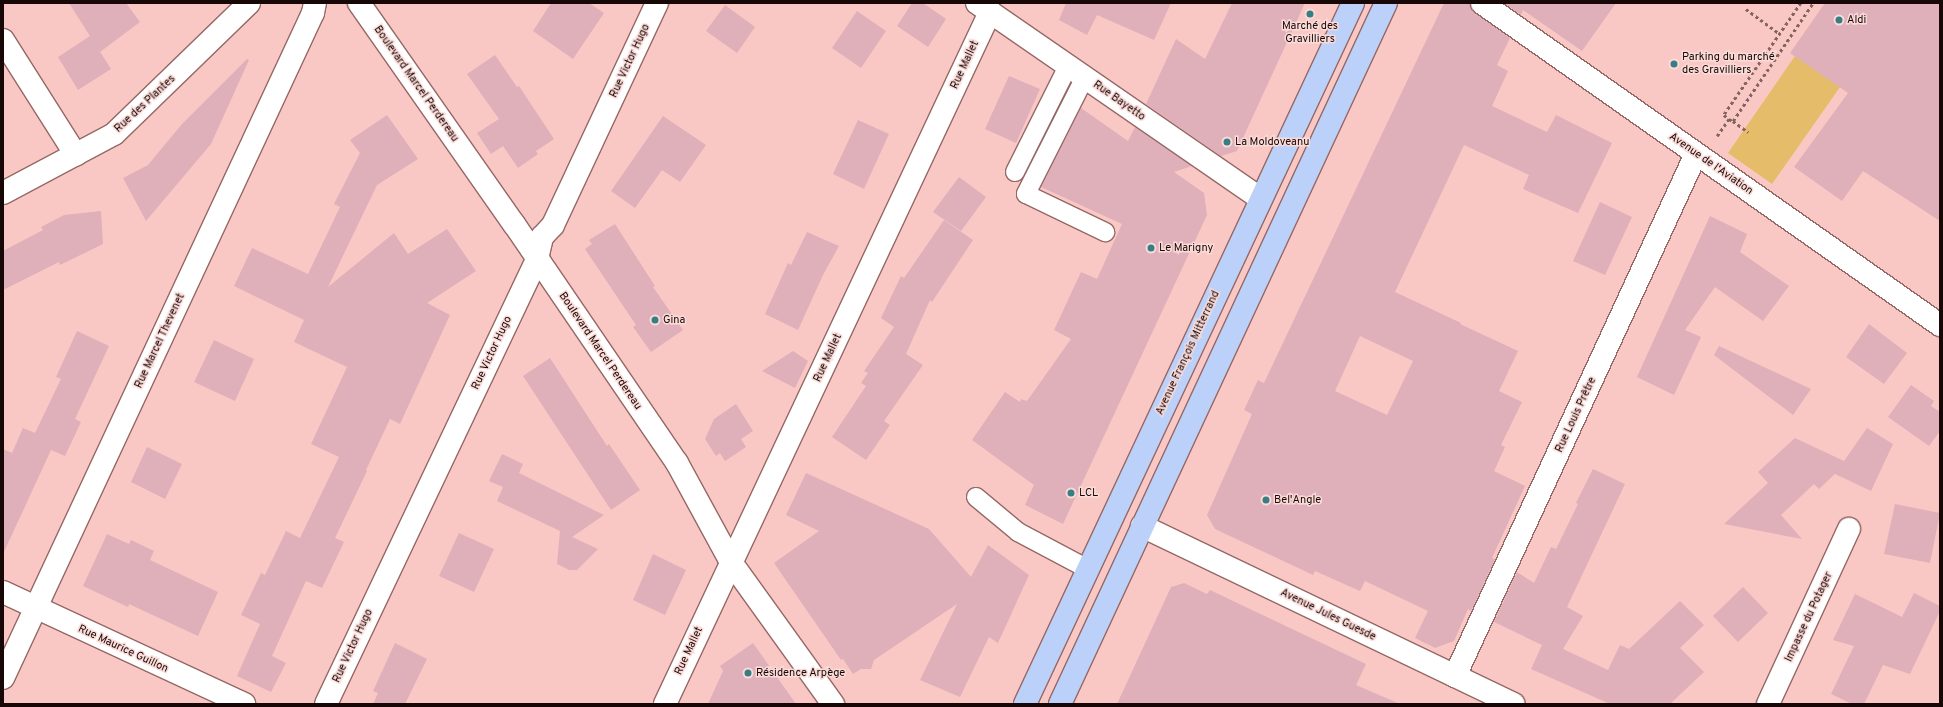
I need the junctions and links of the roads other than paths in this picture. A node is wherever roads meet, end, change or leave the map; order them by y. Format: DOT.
graph roads {
  1 [pos="249,3"];
  2 [pos="316,3"];
  3 [pos="359,3"];
  4 [pos="657,3"];
  5 [pos="1353,3"];
  6 [pos="1386,3"];
  7 [pos="1482,3"];
  8 [pos="984,7"];
  9 [pos="3,40"];
  10 [pos="1076,71"];
  11 [pos="1696,154"];
  12 [pos="76,155"];
  13 [pos="1014,172"];
  14 [pos="3,192"];
  15 [pos="1260,198"];
  16 [pos="1104,232"];
  17 [pos="537,259"];
  18 [pos="1940,325"];
  19 [pos="976,497"];
  20 [pos="1142,526"];
  21 [pos="1849,529"];
  22 [pos="731,562"];
  23 [pos="1088,569"];
  24 [pos="3,592"];
  25 [pos="36,608"];
  26 [pos="1455,676"];
  27 [pos="3,678"];
  28 [pos="244,704"];
  29 [pos="326,704"];
  30 [pos="665,704"];
  31 [pos="833,704"];
  32 [pos="1025,704"];
  33 [pos="1060,704"];
  34 [pos="1514,704"];
  35 [pos="1768,704"];
  1 -- 12 [label="street, Rue des Plantes"];
  2 -- 25 [label="street, Rue Marcel Thevenet"];
  3 -- 17 [label="street, Boulevard Marcel Perdereau"];
  4 -- 17 [label="street, Rue Victor Hugo"];
  5 -- 15 [label="main road, Avenue François Mitterrand"];
  6 -- 20 [label="main road"];
  7 -- 11 [label="street, Avenue de l'Aviation"];
  8 -- 10 [label="street, Rue Bayetto"];
  8 -- 22 [label="street, Rue Mallet"];
  9 -- 12 [label="street"];
  10 -- 13 [label="lane"];
  10 -- 15 [label="street, Rue Bayetto"];
  10 -- 16 [label="lane"];
  11 -- 18 [label="street, Avenue de l'Aviation"];
  11 -- 26 [label="street, Rue Louis Prêtre"];
  12 -- 14 [label="street, Rue des Plantes"];
  15 -- 23 [label="main road, Avenue François Mitterrand"];
  17 -- 22 [label="street, Boulevard Marcel Perdereau"];
  17 -- 29 [label="street, Rue Victor Hugo"];
  19 -- 23 [label="lane"];
  20 -- 26 [label="street, Avenue Jules Guesde"];
  20 -- 33 [label="main road"];
  21 -- 35 [label="street, Impasse du Potager"];
  22 -- 30 [label="street, Rue Mallet"];
  22 -- 31 [label="street, Boulevard Marcel Perdereau"];
  23 -- 32 [label="main road, Avenue François Mitterrand"];
  24 -- 25 [label="street, Rue Maurice Guillon"];
  25 -- 27 [label="street, Rue Marcel Thevenet"];
  25 -- 28 [label="street, Rue Maurice Guillon"];
  26 -- 34 [label="street, Avenue Jules Guesde"];
}
